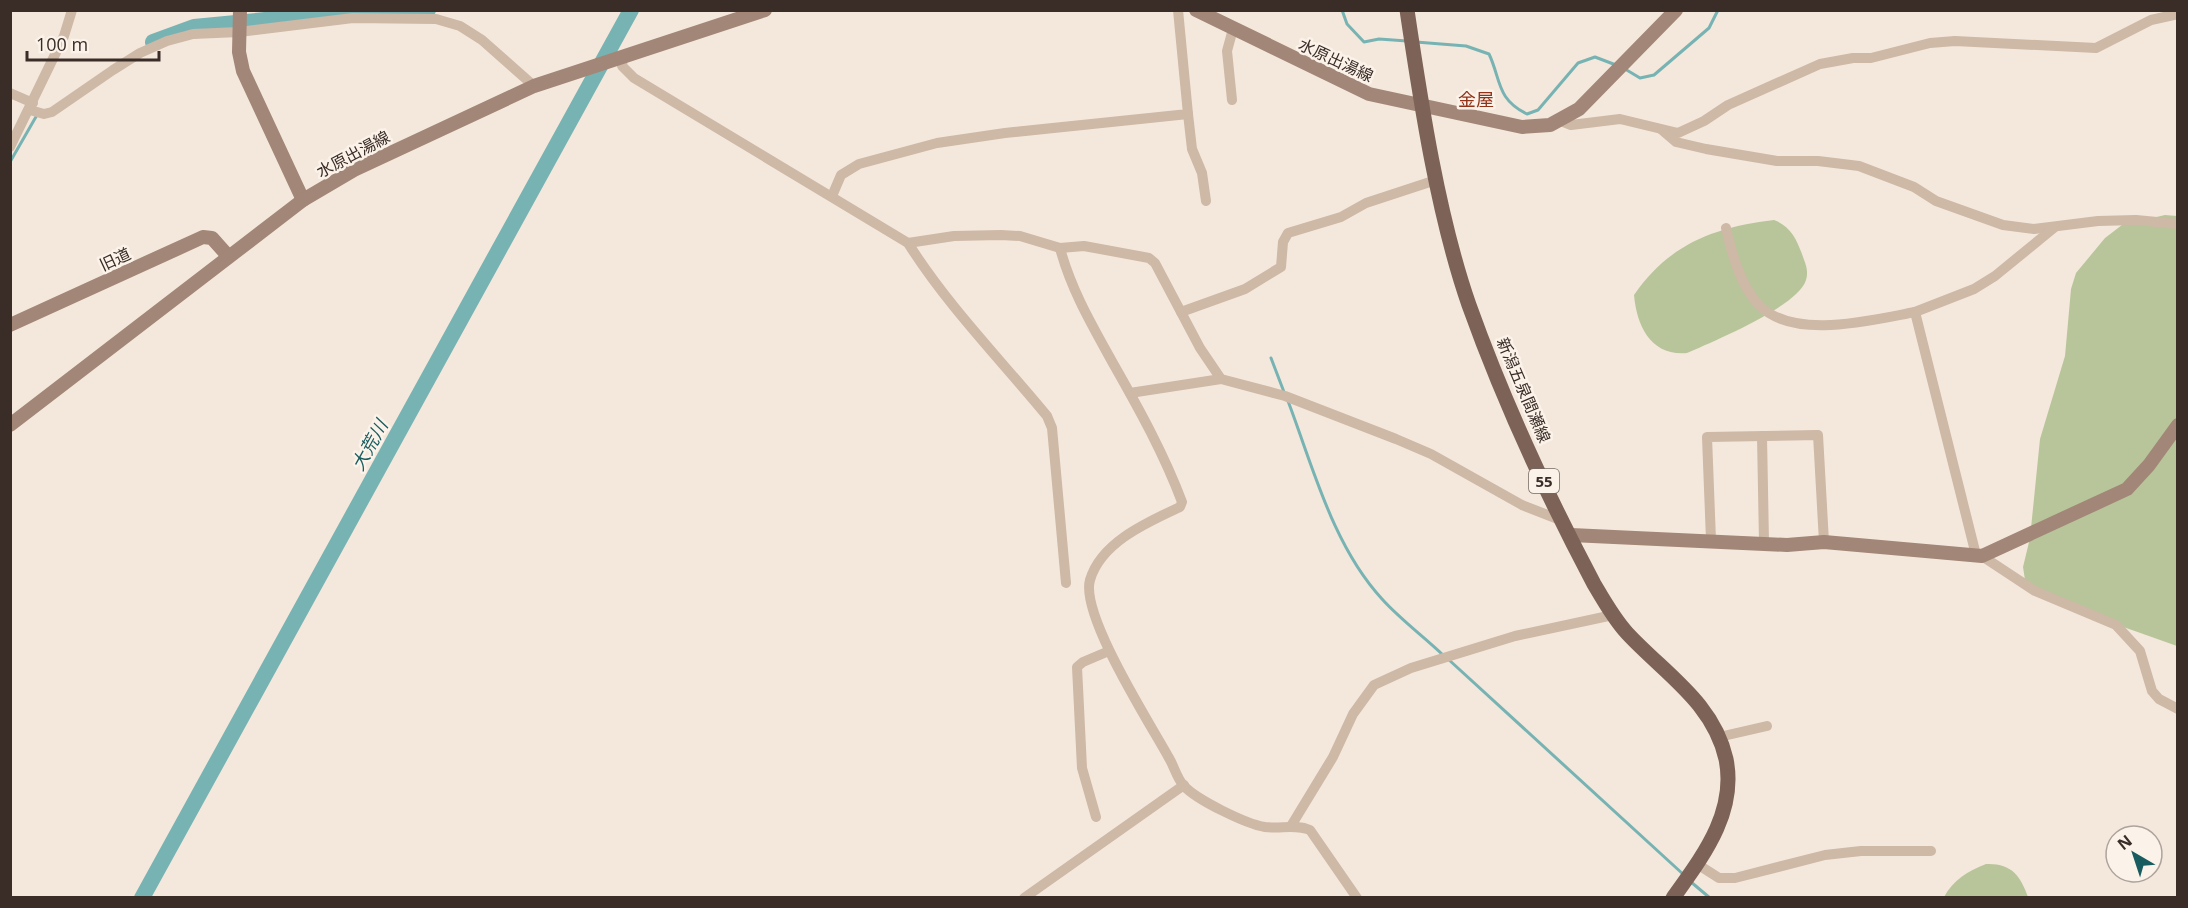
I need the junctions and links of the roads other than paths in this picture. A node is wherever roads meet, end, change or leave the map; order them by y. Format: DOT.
graph roads {
  1 [pos="72,10"];
  2 [pos="765,10"];
  3 [pos="1178,10"];
  4 [pos="1196,10"];
  5 [pos="1407,10"];
  6 [pos="1676,10"];
  7 [pos="2178,14"];
  8 [pos="240,22"];
  9 [pos="1233,29"];
  10 [pos="619,59"];
  11 [pos="534,86"];
  12 [pos="10,93"];
  13 [pos="1232,100"];
  14 [pos="31,106"];
  15 [pos="1424,107"];
  16 [pos="1188,114"];
  17 [pos="1561,121"];
  18 [pos="1662,130"];
  19 [pos="10,147"];
  20 [pos="1436,180"];
  21 [pos="832,196"];
  22 [pos="303,200"];
  23 [pos="1206,201"];
  24 [pos="2178,224"];
  25 [pos="2055,227"];
  26 [pos="1726,228"];
  27 [pos="908,243"];
  28 [pos="1060,248"];
  29 [pos="228,256"];
  30 [pos="1181,312"];
  31 [pos="1915,312"];
  32 [pos="10,325"];
  33 [pos="1221,379"];
  34 [pos="1130,393"];
  35 [pos="10,425"];
  36 [pos="2178,425"];
  37 [pos="1762,436"];
  38 [pos="1563,521"];
  39 [pos="1570,535"];
  40 [pos="1712,540"];
  41 [pos="1764,542"];
  42 [pos="1824,542"];
  43 [pos="1979,556"];
  44 [pos="1066,583"];
  45 [pos="1613,615"];
  46 [pos="1109,651"];
  47 [pos="2178,709"];
  48 [pos="1767,726"];
  49 [pos="1719,736"];
  50 [pos="1184,786"];
  51 [pos="1096,817"];
  52 [pos="1292,826"];
  53 [pos="1931,851"];
  54 [pos="1690,873"];
  55 [pos="1024,897"];
  56 [pos="1357,897"];
  57 [pos="1672,897"];
  1 -- 14 [label="street"];
  2 -- 10 [label="main road, 水原出湯線"];
  3 -- 16 [label="street"];
  4 -- 9 [label="main road, 水原出湯線"];
  5 -- 15 [label="main road, 新潟五泉間瀬線 / 55"];
  6 -- 17 [label="main road, 水原出湯線"];
  7 -- 18 [label="street"];
  8 -- 11 [label="street"];
  8 -- 14 [label="street"];
  8 -- 22 [label="main road"];
  9 -- 13 [label="street"];
  9 -- 15 [label="main road, 水原出湯線"];
  10 -- 11 [label="main road, 水原出湯線"];
  10 -- 21 [label="street"];
  11 -- 22 [label="main road, 水原出湯線"];
  12 -- 14 [label="street"];
  14 -- 19 [label="street"];
  15 -- 17 [label="main road, 水原出湯線"];
  15 -- 20 [label="main road, 新潟五泉間瀬線 / 55"];
  16 -- 21 [label="street"];
  16 -- 23 [label="street"];
  17 -- 18 [label="street"];
  18 -- 25 [label="street"];
  20 -- 30 [label="street"];
  20 -- 38 [label="main road, 新潟五泉間瀬線 / 55"];
  21 -- 27 [label="street"];
  22 -- 29 [label="main road, 水原出湯線"];
  24 -- 25 [label="street"];
  25 -- 31 [label="street"];
  26 -- 31 [label="street"];
  27 -- 28 [label="street"];
  27 -- 44 [label="street"];
  28 -- 30 [label="street"];
  28 -- 34 [label="street"];
  29 -- 32 [label="main road, 旧道"];
  29 -- 35 [label="main road, 水原出湯線"];
  30 -- 33 [label="street"];
  31 -- 43 [label="street"];
  33 -- 34 [label="street"];
  33 -- 38 [label="street"];
  34 -- 46 [label="street"];
  36 -- 43 [label="main road"];
  37 -- 40 [label="street"];
  37 -- 41 [label="street"];
  37 -- 42 [label="street"];
  38 -- 39 [label="main road, 新潟五泉間瀬線 / 55"];
  39 -- 40 [label="main road"];
  39 -- 45 [label="main road, 新潟五泉間瀬線 / 55"];
  40 -- 41 [label="main road"];
  41 -- 42 [label="main road"];
  42 -- 43 [label="main road"];
  43 -- 47 [label="street"];
  45 -- 49 [label="main road, 新潟五泉間瀬線 / 55"];
  45 -- 52 [label="street"];
  46 -- 50 [label="street"];
  46 -- 51 [label="street"];
  48 -- 49 [label="street"];
  49 -- 54 [label="main road, 新潟五泉間瀬線 / 55"];
  50 -- 52 [label="street"];
  50 -- 55 [label="street"];
  52 -- 56 [label="street"];
  53 -- 54 [label="street"];
  54 -- 57 [label="main road, 新潟五泉間瀬線 / 55"];
}
